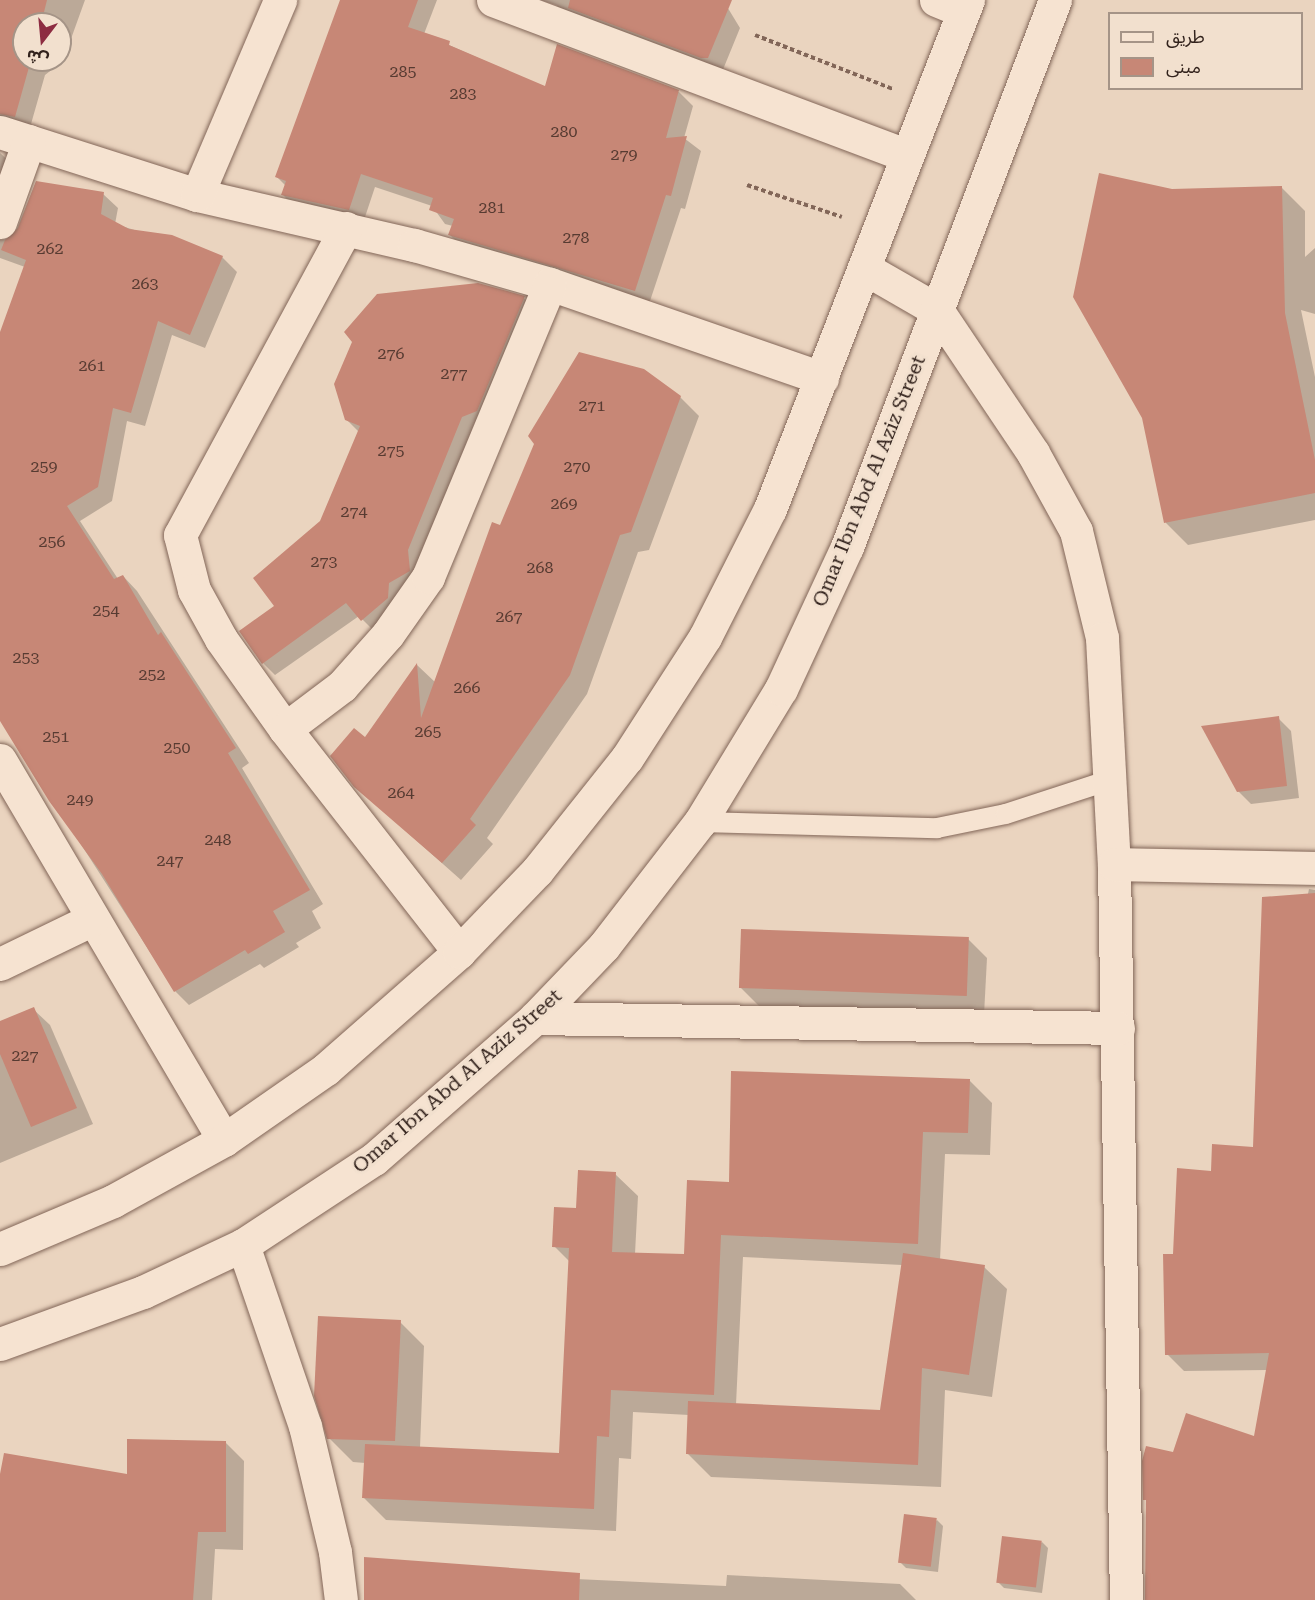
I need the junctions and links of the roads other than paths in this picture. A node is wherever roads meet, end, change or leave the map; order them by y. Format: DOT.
graph roads {
  1 [pos="280,0"];
  2 [pos="493,0"];
  3 [pos="1055,0"];
  4 [pos="956,4"];
  5 [pos="14,137"];
  6 [pos="907,156"];
  7 [pos="197,195"];
  8 [pos="0,222"];
  9 [pos="346,228"];
  10 [pos="864,268"];
  11 [pos="550,284"];
  12 [pos="937,310"];
  13 [pos="822,378"];
  14 [pos="285,729"];
  15 [pos="0,760"];
  16 [pos="1110,780"];
  17 [pos="700,822"];
  18 [pos="1114,864"];
  19 [pos="1315,868"];
  20 [pos="93,919"];
  21 [pos="459,952"];
  22 [pos="0,964"];
  23 [pos="535,1018"];
  24 [pos="1118,1028"];
  25 [pos="224,1140"];
  26 [pos="243,1245"];
  27 [pos="0,1249"];
  28 [pos="0,1344"];
  29 [pos="341,1600"];
  30 [pos="1126,1600"];
  1 -- 7 [label="street"];
  2 -- 6 [label="street"];
  3 -- 12 [label="street, Omar Ibn Abd Al Aziz Street"];
  4 -- 6 [label="street"];
  5 -- 7 [label="street"];
  5 -- 8 [label="street"];
  6 -- 10 [label="street"];
  7 -- 9 [label="street"];
  9 -- 11 [label="street"];
  9 -- 14 [label="street"];
  10 -- 12 [label="street"];
  10 -- 13 [label="street"];
  11 -- 13 [label="street"];
  11 -- 14 [label="street"];
  12 -- 16 [label="street"];
  12 -- 17 [label="street, Omar Ibn Abd Al Aziz Street"];
  13 -- 21 [label="street"];
  14 -- 21 [label="street"];
  15 -- 20 [label="street"];
  16 -- 17 [label="lane"];
  16 -- 18 [label="street"];
  17 -- 23 [label="street, Omar Ibn Abd Al Aziz Street"];
  18 -- 19 [label="street"];
  18 -- 24 [label="street"];
  20 -- 22 [label="street"];
  20 -- 25 [label="street"];
  21 -- 25 [label="street"];
  23 -- 24 [label="street"];
  23 -- 26 [label="street, Omar Ibn Abd Al Aziz Street"];
  24 -- 30 [label="street"];
  25 -- 27 [label="street"];
  26 -- 28 [label="street, Omar Ibn Abd Al Aziz Street"];
  26 -- 29 [label="street"];
}
